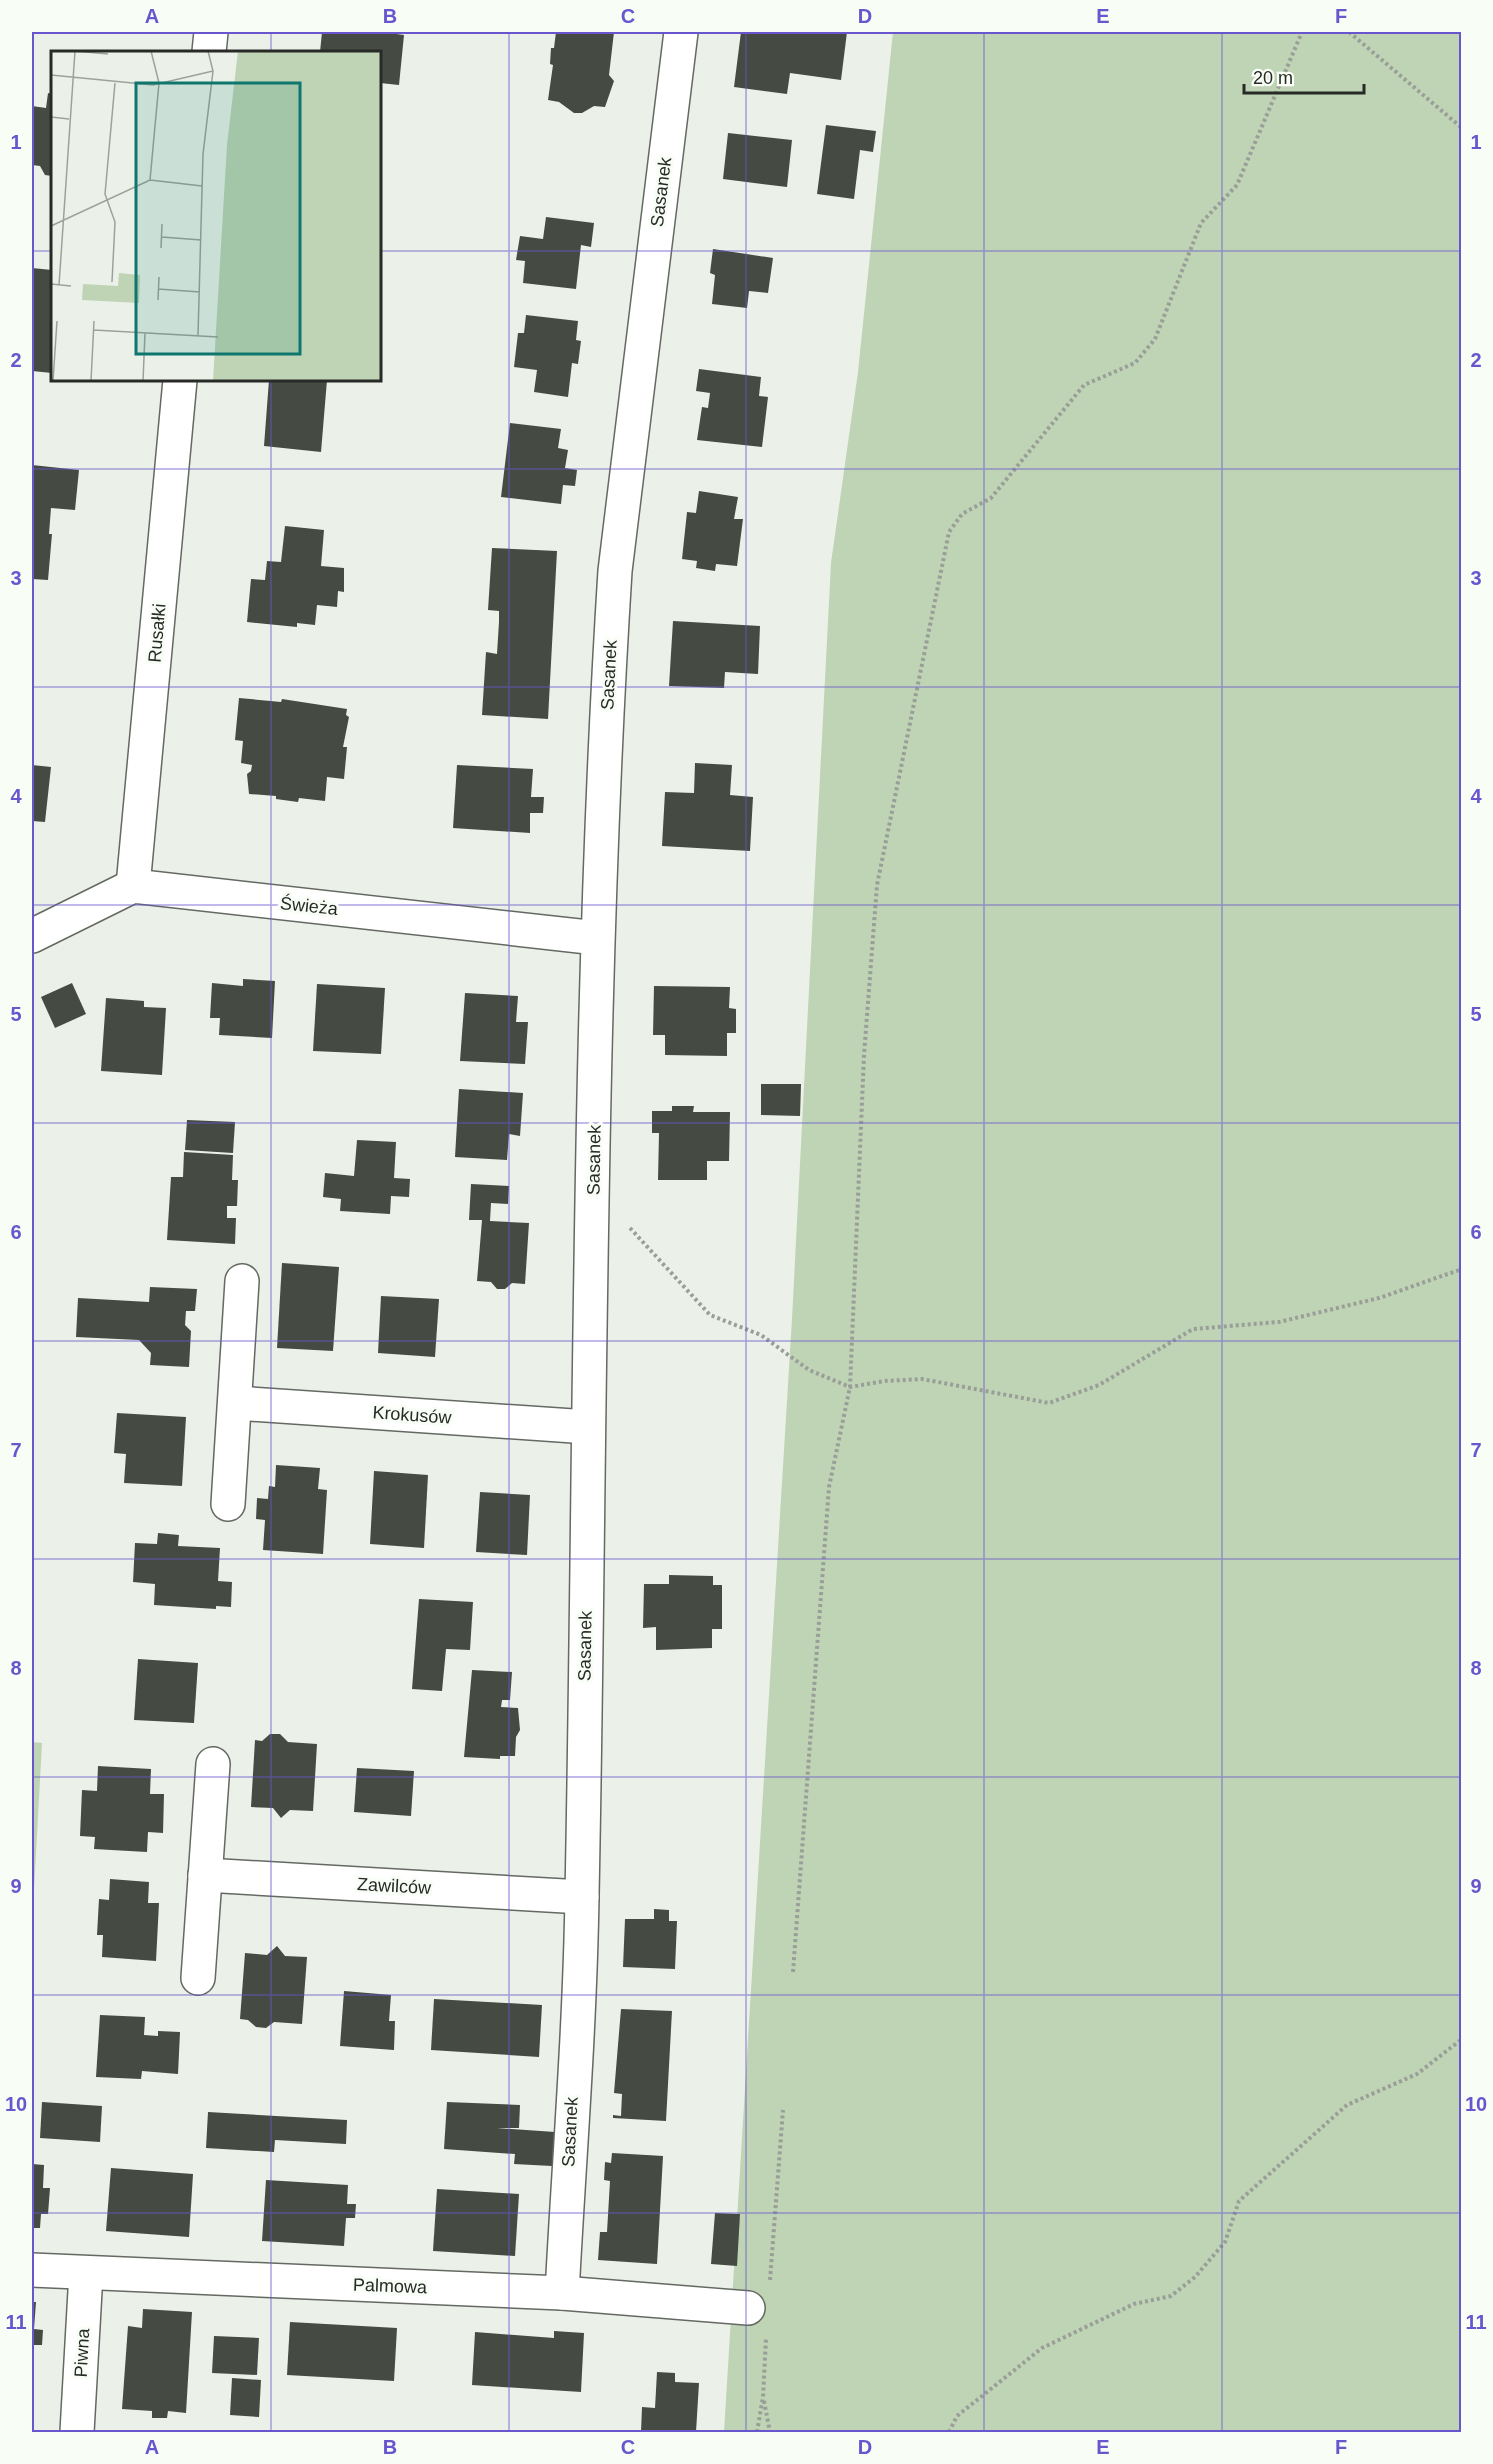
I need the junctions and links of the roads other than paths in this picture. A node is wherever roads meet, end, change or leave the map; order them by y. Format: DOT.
graph roads {
  1 [pos="211,32"];
  2 [pos="681,32"];
  3 [pos="209,51"];
  4 [pos="180,381"];
  5 [pos="133,886"];
  6 [pos="32,936"];
  7 [pos="597,938"];
  8 [pos="242,1281"];
  9 [pos="236,1403"];
  10 [pos="588,1427"];
  11 [pos="228,1504"];
  12 [pos="213,1764"];
  13 [pos="205,1875"];
  14 [pos="582,1897"];
  15 [pos="198,1978"];
  16 [pos="32,2270"];
  17 [pos="86,2273"];
  18 [pos="562,2293"];
  19 [pos="761,2310"];
  20 [pos="77,2433"];
  1 -- 3 [label="street"];
  2 -- 7 [label="street, Sasanek"];
  4 -- 5 [label="street, Rusałki"];
  5 -- 6 [label="street"];
  5 -- 7 [label="street, Świeża"];
  7 -- 10 [label="street, Sasanek"];
  8 -- 9 [label="street"];
  9 -- 10 [label="street, Krokusów"];
  9 -- 11 [label="street"];
  10 -- 14 [label="street, Sasanek"];
  12 -- 13 [label="street"];
  13 -- 14 [label="street, Zawilców"];
  13 -- 15 [label="street"];
  14 -- 18 [label="street, Sasanek"];
  16 -- 17 [label="street, Palmowa"];
  17 -- 18 [label="street, Palmowa"];
  17 -- 20 [label="street, Piwna"];
  18 -- 19 [label="street, Palmowa"];
}
